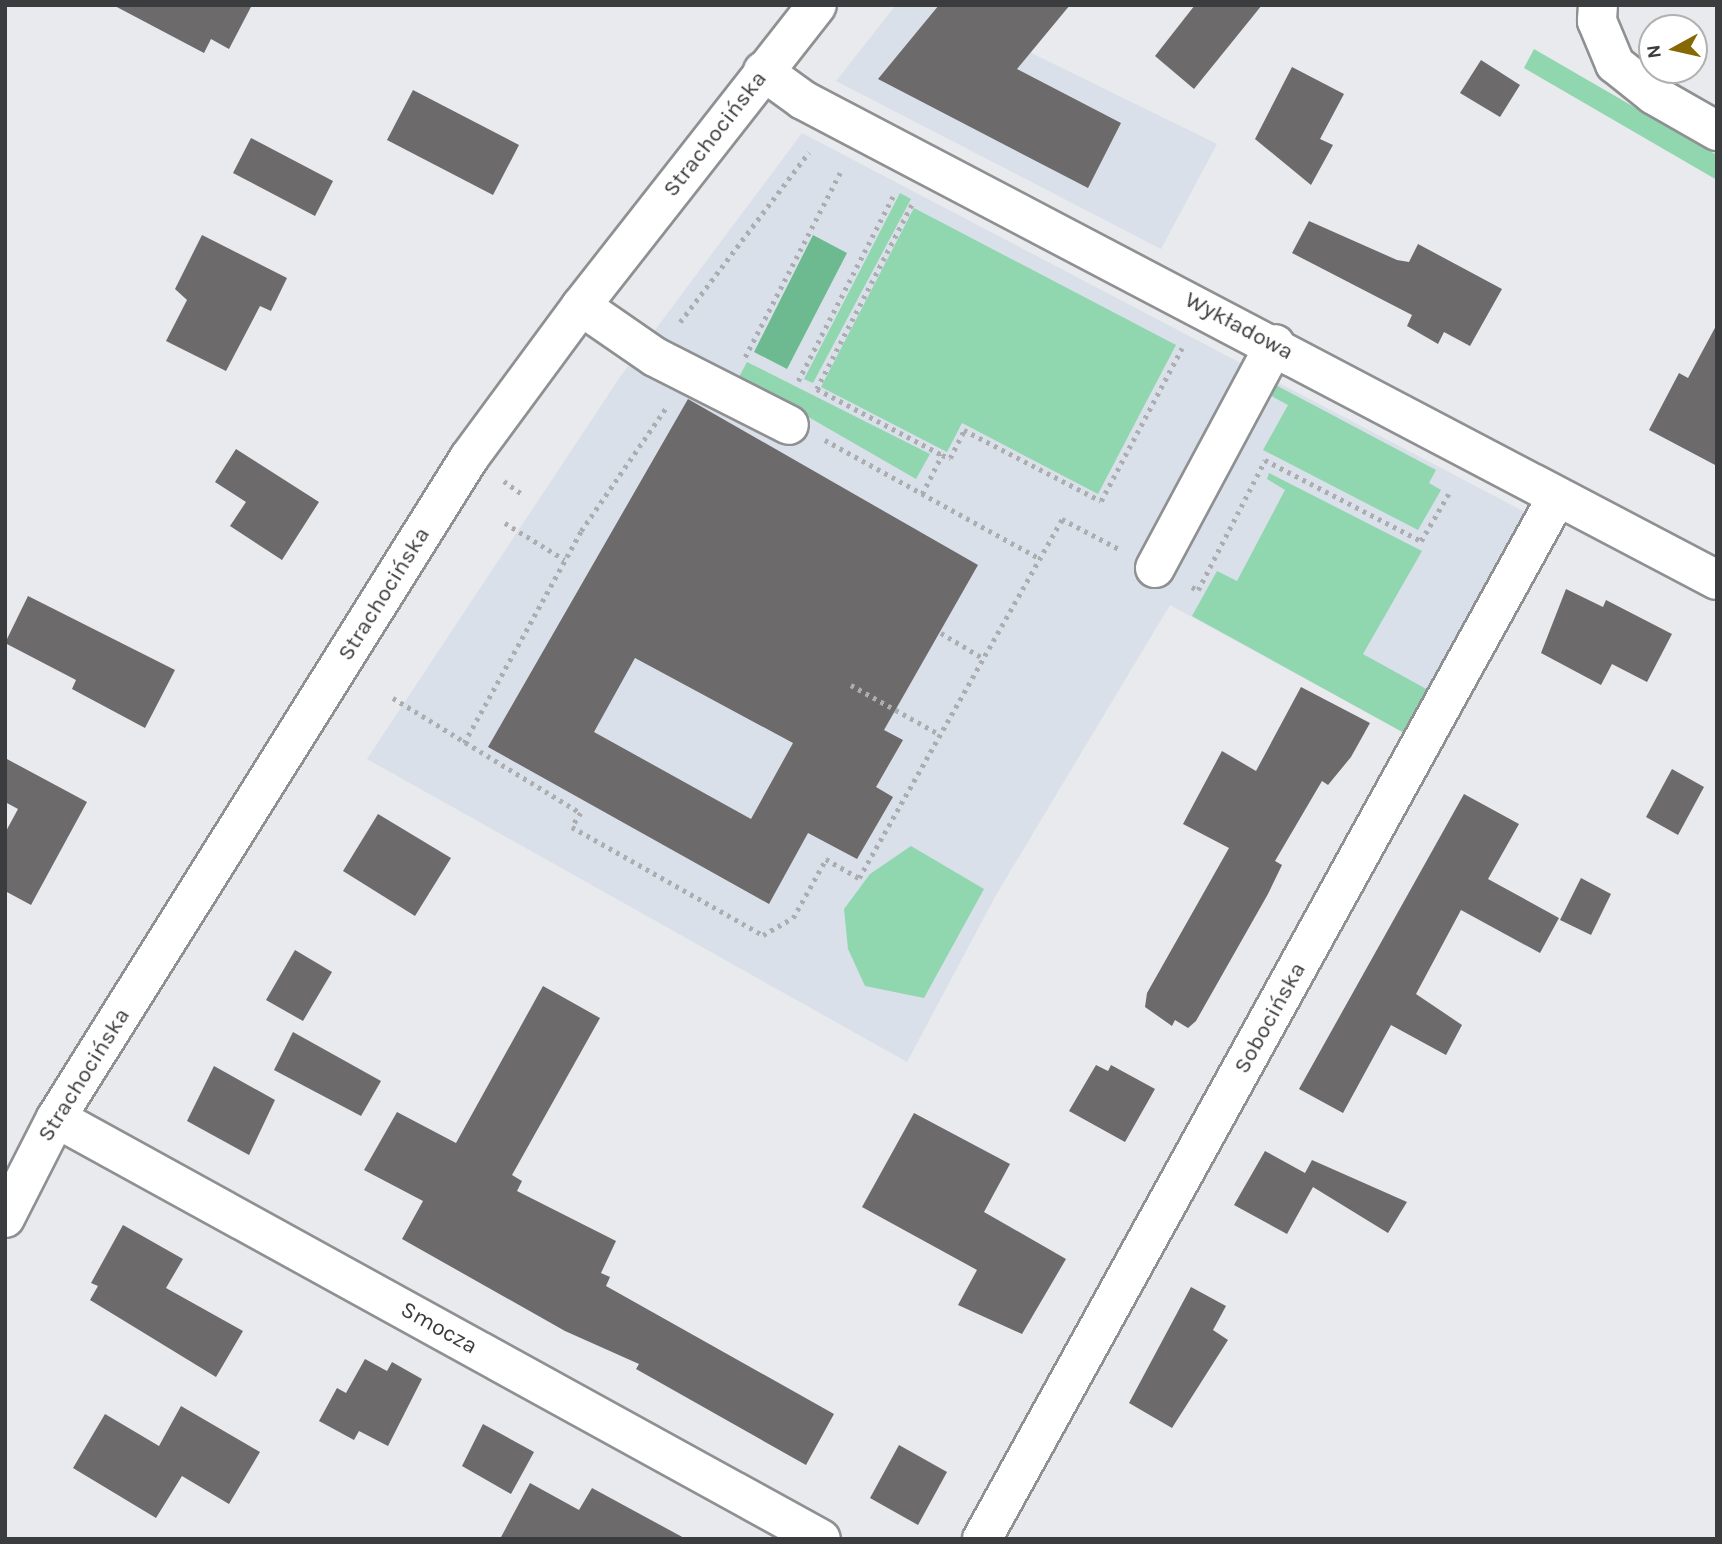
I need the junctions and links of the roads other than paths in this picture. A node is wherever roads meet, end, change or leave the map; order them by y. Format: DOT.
graph roads {
  1 [pos="817,5"];
  2 [pos="1598,5"];
  3 [pos="763,71"];
  4 [pos="1717,131"];
  5 [pos="580,306"];
  6 [pos="1275,344"];
  7 [pos="789,425"];
  8 [pos="1557,497"];
  9 [pos="1155,568"];
  10 [pos="1717,580"];
  11 [pos="56,1118"];
  12 [pos="5,1219"];
  13 [pos="821,1539"];
  14 [pos="982,1539"];
  1 -- 3 [label="street, Strachocińska"];
  2 -- 4 [label="street"];
  3 -- 5 [label="street, Strachocińska"];
  3 -- 6 [label="street, Wykładowa"];
  5 -- 7 [label="street"];
  5 -- 11 [label="street, Strachocińska"];
  6 -- 8 [label="street, Wykładowa"];
  6 -- 9 [label="street"];
  8 -- 10 [label="street, Wykładowa"];
  8 -- 14 [label="street, Sobocińska"];
  11 -- 12 [label="street, Strachocińska"];
  11 -- 13 [label="street, Smocza"];
}
